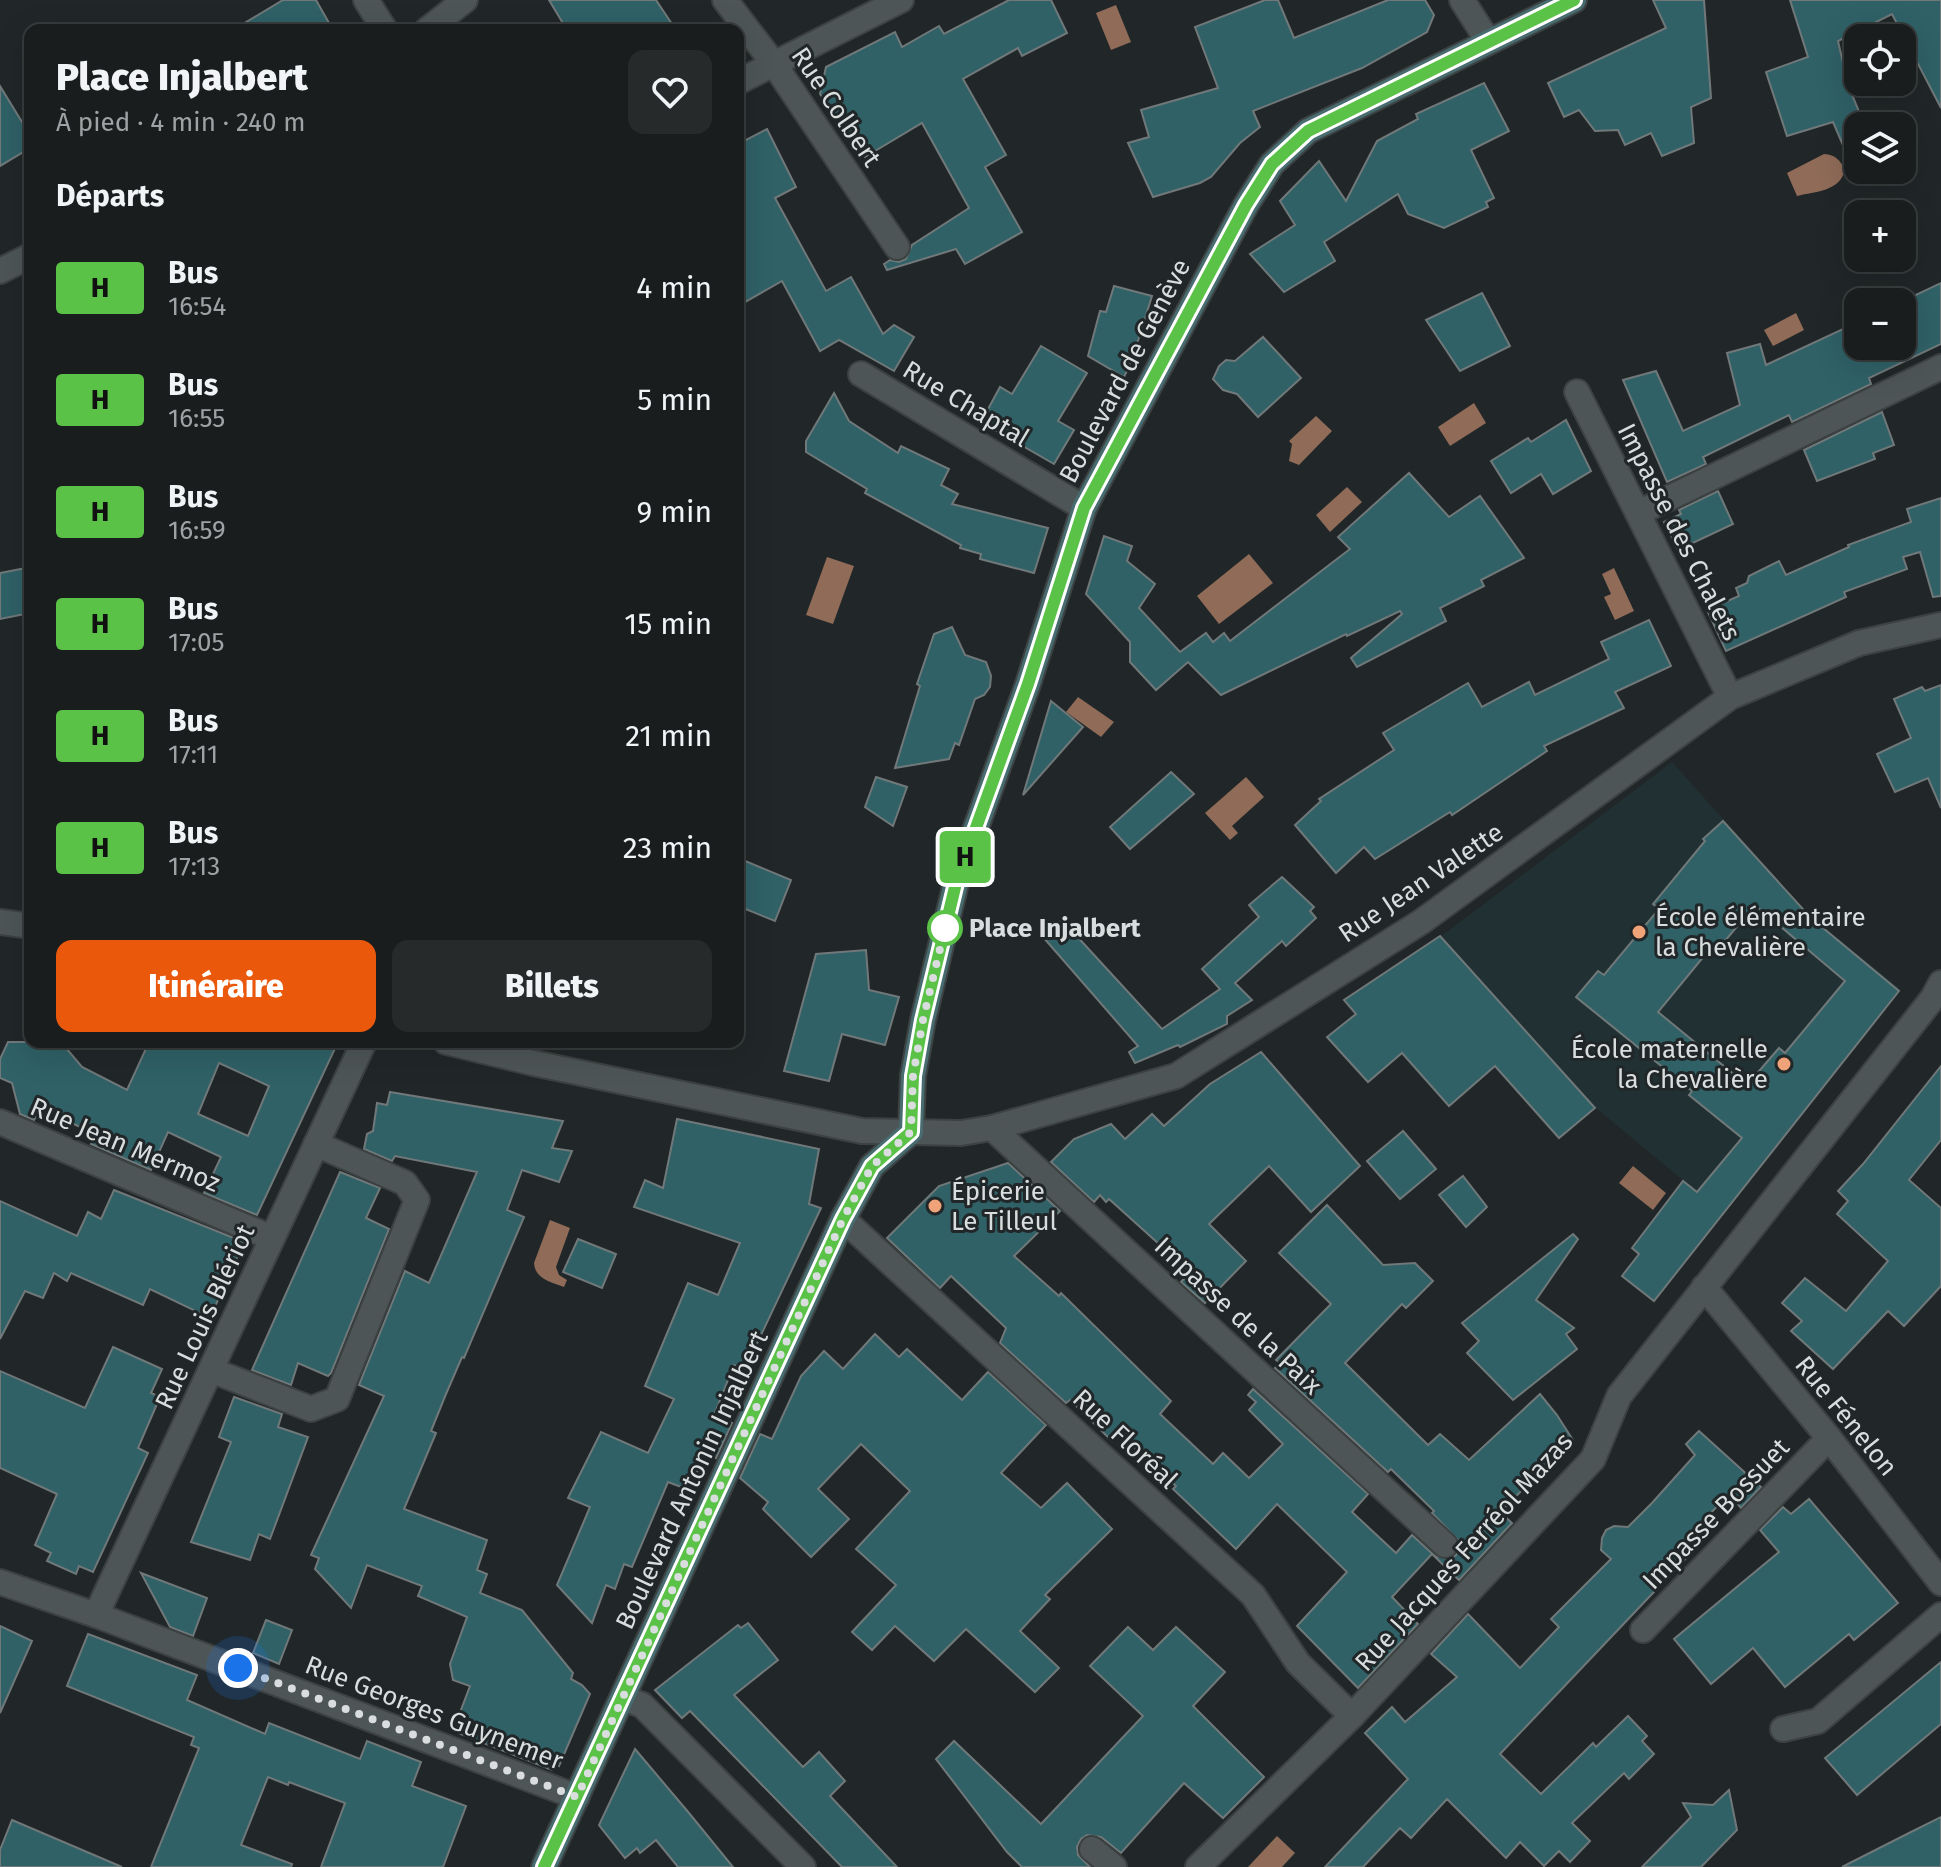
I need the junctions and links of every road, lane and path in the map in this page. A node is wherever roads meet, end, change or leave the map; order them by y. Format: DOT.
graph roads {
  1 [pos="366,0"];
  2 [pos="465,0"];
  3 [pos="725,0"];
  4 [pos="901,0"];
  5 [pos="1462,0"];
  6 [pos="1574,0"];
  7 [pos="381,24"];
  8 [pos="435,24"];
  9 [pos="743,24"];
  10 [pos="744,25"];
  11 [pos="1488,41"];
  12 [pos="774,64"];
  13 [pos="744,79"];
  14 [pos="897,247"];
  15 [pos="24,259"];
  16 [pos="0,271"];
  17 [pos="1941,367"];
  18 [pos="861,374"];
  19 [pos="1577,392"];
  20 [pos="1084,508"];
  21 [pos="1638,513"];
  22 [pos="1941,625"];
  23 [pos="1730,697"];
  24 [pos="0,922"];
  25 [pos="24,925"];
  26 [pos="1941,983"];
  27 [pos="361,1048"];
  28 [pos="471,1048"];
  29 [pos="0,1122"];
  30 [pos="992,1128"];
  31 [pos="911,1132"];
  32 [pos="316,1144"];
  33 [pos="843,1219"];
  34 [pos="272,1238"];
  35 [pos="1704,1287"];
  36 [pos="211,1370"];
  37 [pos="1829,1438"];
  38 [pos="1445,1545"];
  39 [pos="0,1582"];
  40 [pos="1941,1583"];
  41 [pos="96,1615"];
  42 [pos="1941,1615"];
  43 [pos="1643,1630"];
  44 [pos="623,1698"];
  45 [pos="1352,1716"];
  46 [pos="1783,1729"];
  47 [pos="577,1797"];
  48 [pos="1092,1849"];
  49 [pos="544,1867"];
  50 [pos="803,1867"];
  51 [pos="1114,1867"];
  52 [pos="1198,1867"];
  1 -- 7 [label="street"];
  2 -- 8 [label="street"];
  3 -- 9 [label="street, Rue Colbert"];
  4 -- 12 [label="street"];
  5 -- 11 [label="street"];
  6 -- 11 [label="street, Boulevard de Genève"];
  10 -- 12 [label="street, Rue Colbert"];
  11 -- 20 [label="street, Boulevard de Genève"];
  12 -- 13 [label="street"];
  12 -- 14 [label="street, Rue Colbert"];
  15 -- 16 [label="street"];
  17 -- 21 [label="street"];
  18 -- 20 [label="street, Rue Chaptal"];
  19 -- 21 [label="street, Impasse des Chalets"];
  20 -- 31 [label="street, Boulevard de Genève"];
  21 -- 23 [label="street, Impasse des Chalets"];
  22 -- 23 [label="street, Rue Jean Valette"];
  23 -- 30 [label="street, Rue Jean Valette"];
  24 -- 25 [label="street"];
  26 -- 35 [label="street, Rue Jacques Ferréol Mazas"];
  27 -- 32 [label="street, Rue Louis Blériot"];
  28 -- 31 [label="street, Rue Jean Valette"];
  29 -- 34 [label="street, Rue Jean Mermoz"];
  30 -- 31 [label="street, Rue Jean Valette"];
  30 -- 38 [label="street, Impasse de la Paix"];
  31 -- 33 [label="street, Boulevard Antonin Injalbert"];
  32 -- 34 [label="street, Rue Louis Blériot"];
  32 -- 36 [label="street"];
  33 -- 44 [label="street, Boulevard Antonin Injalbert"];
  33 -- 45 [label="street, Rue Floréal"];
  34 -- 36 [label="street, Rue Louis Blériot"];
  35 -- 37 [label="street, Rue Fénelon"];
  35 -- 45 [label="street, Rue Jacques Ferréol Mazas"];
  36 -- 41 [label="street, Rue Louis Blériot"];
  37 -- 40 [label="street, Rue Fénelon"];
  37 -- 43 [label="street, Impasse Bossuet"];
  39 -- 41 [label="street, Rue Georges Guynemer"];
  41 -- 47 [label="street, Rue Georges Guynemer"];
  42 -- 46 [label="street"];
  44 -- 47 [label="street, Boulevard Antonin Injalbert"];
  44 -- 50 [label="street"];
  45 -- 52 [label="street, Rue Jacques Ferréol Mazas"];
  47 -- 49 [label="street, Boulevard Antonin Injalbert"];
  48 -- 51 [label="street"];
}
